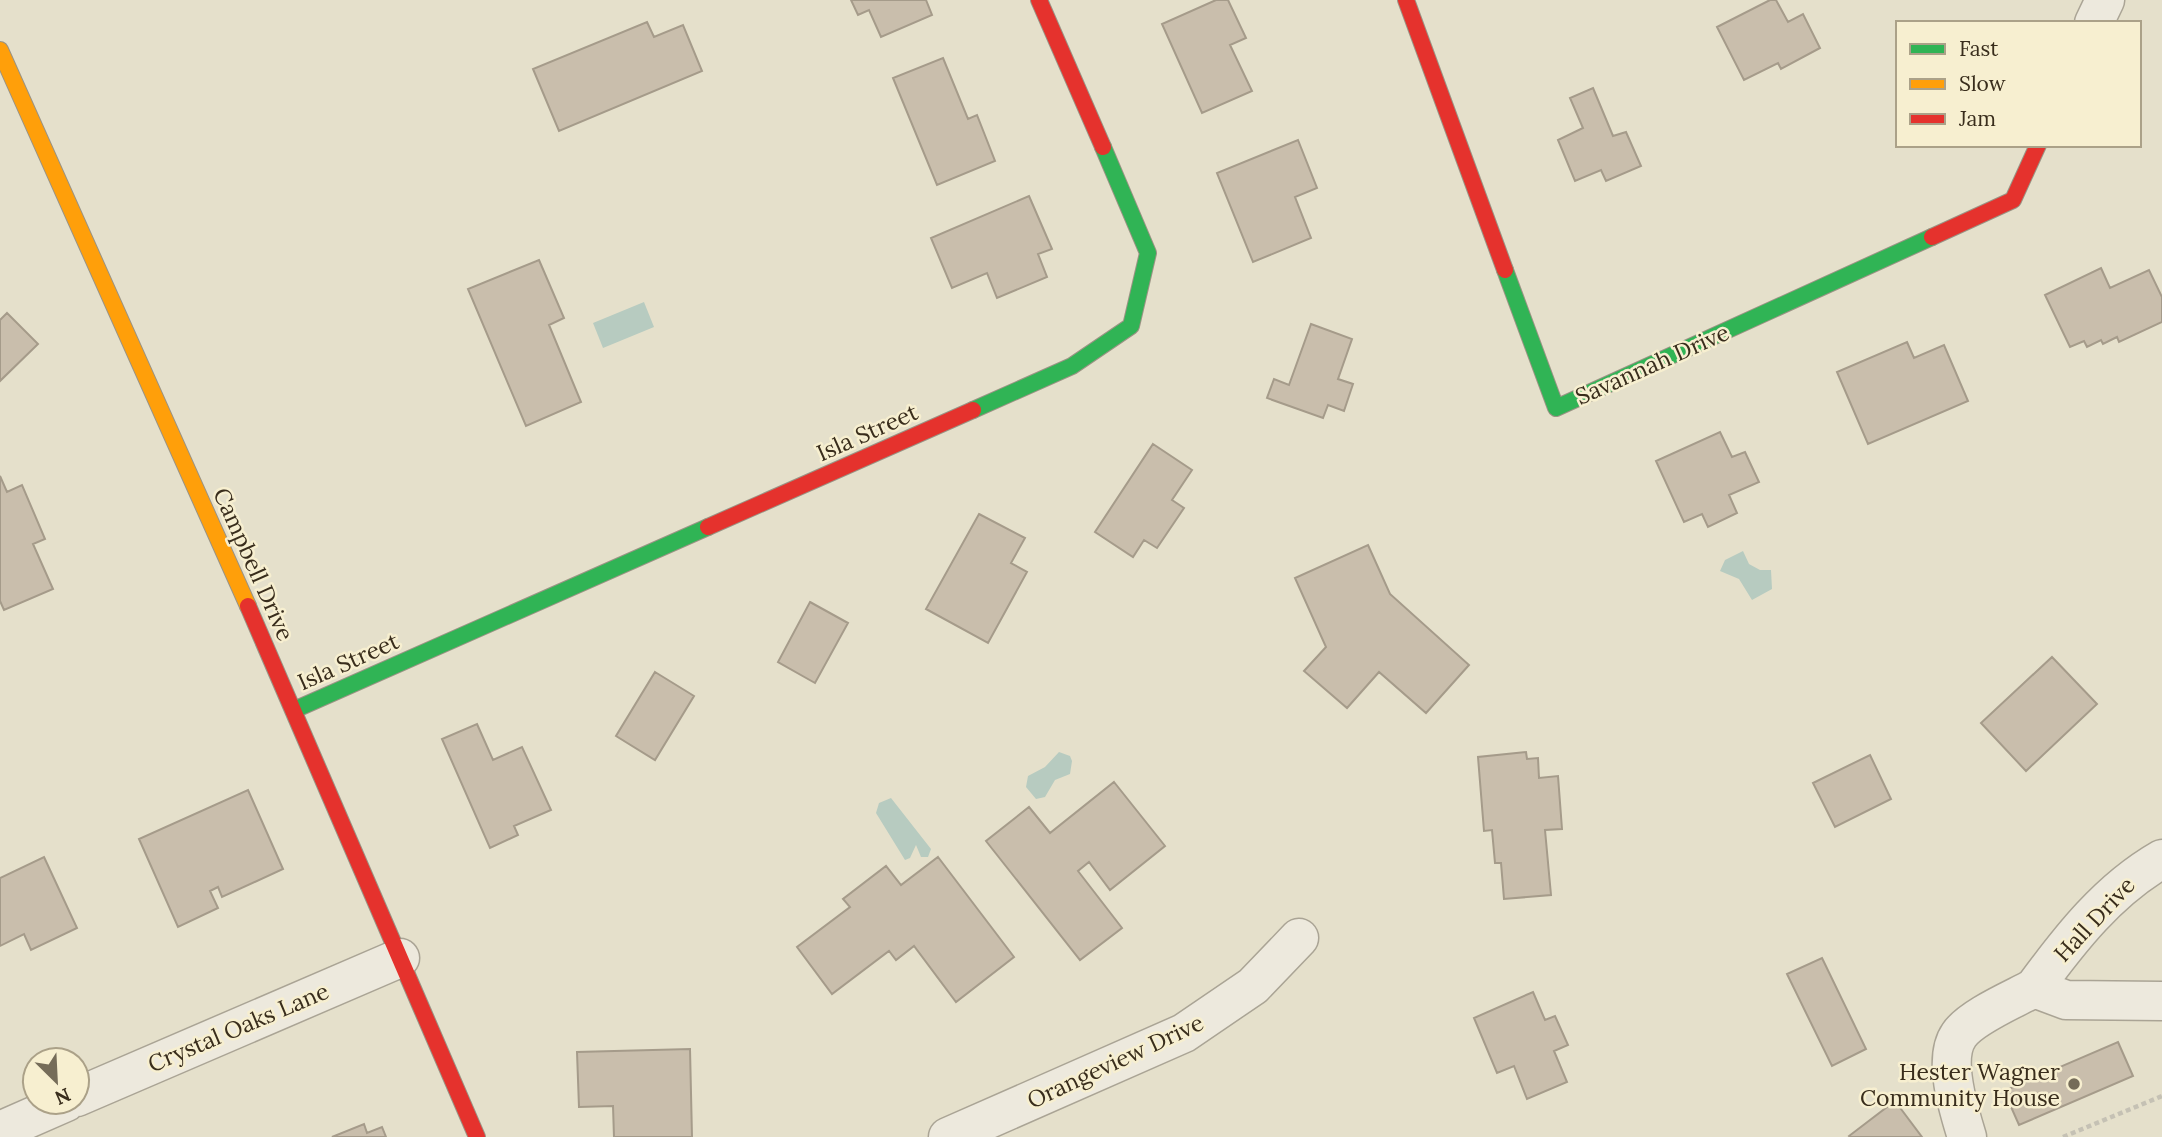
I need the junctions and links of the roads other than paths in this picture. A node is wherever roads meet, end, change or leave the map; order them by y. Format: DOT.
graph roads {
  1 [pos="1039,0"];
  2 [pos="1406,0"];
  3 [pos="2105,0"];
  4 [pos="2095,21"];
  5 [pos="0,50"];
  6 [pos="2037,147"];
  7 [pos="294,710"];
  8 [pos="2162,859"];
  9 [pos="1299,938"];
  10 [pos="400,958"];
  11 [pos="2034,988"];
  12 [pos="2162,1001"];
  13 [pos="91,1091"];
  14 [pos="34,1116"];
  15 [pos="0,1131"];
  16 [pos="477,1137"];
  17 [pos="948,1137"];
  18 [pos="1967,1137"];
  1 -- 7 [label="street, Isla Street"];
  2 -- 6 [label="street, Savannah Drive"];
  3 -- 4 [label="street"];
  5 -- 7 [label="street, Campbell Drive"];
  7 -- 10 [label="street, Campbell Drive"];
  8 -- 11 [label="street, Hall Drive"];
  9 -- 17 [label="street, Orangeview Drive"];
  10 -- 13 [label="street, Crystal Oaks Lane"];
  10 -- 16 [label="street, Campbell Drive"];
  11 -- 12 [label="street, Hall Drive"];
  11 -- 18 [label="street, Hall Drive"];
  14 -- 15 [label="street"];
}
